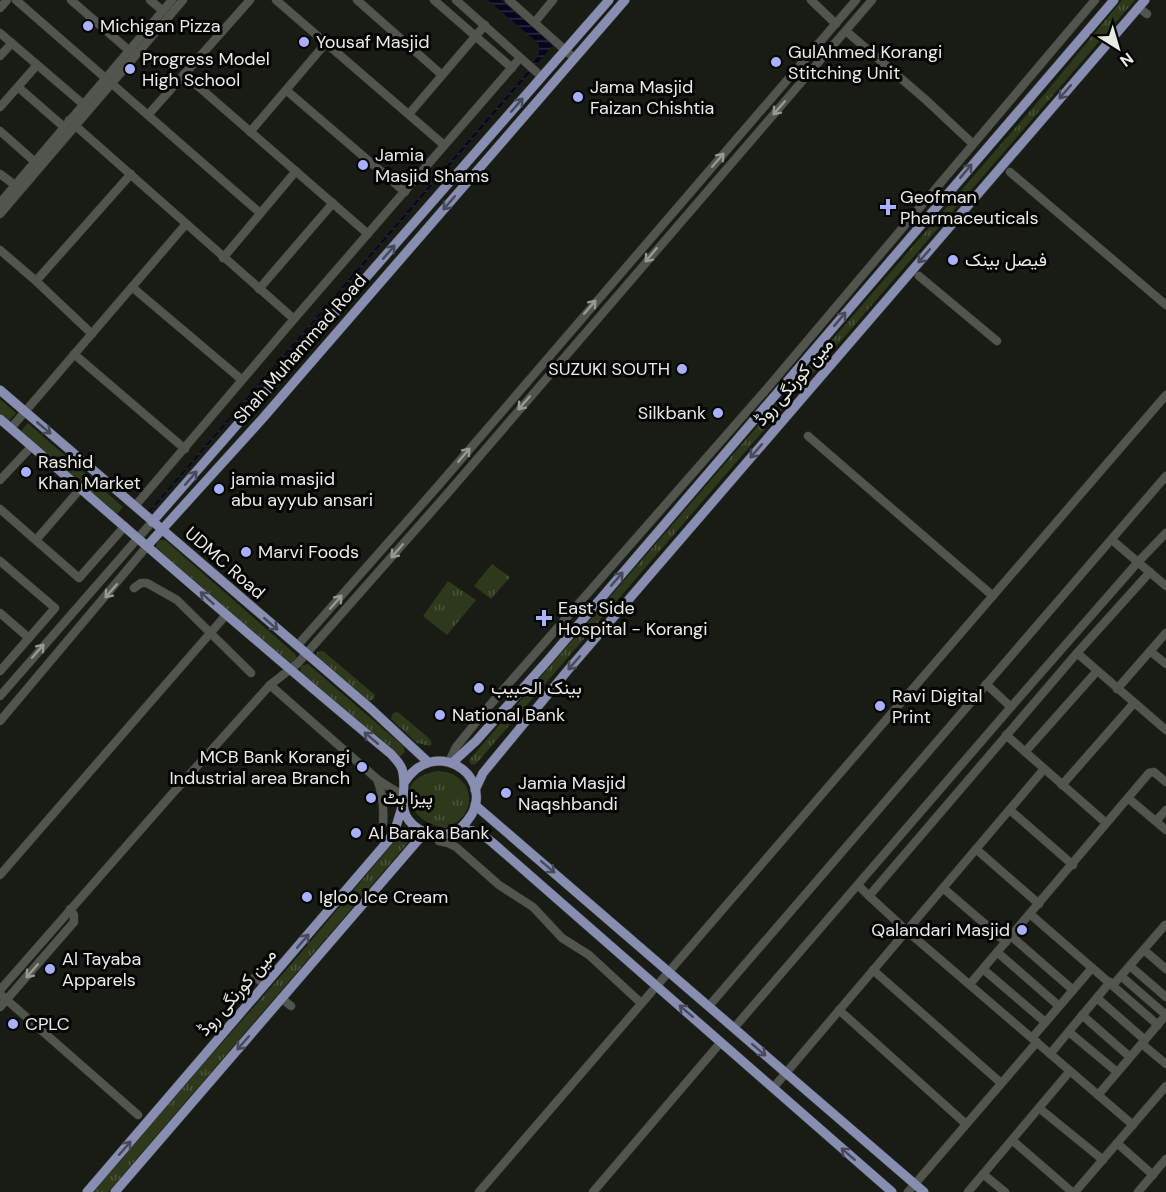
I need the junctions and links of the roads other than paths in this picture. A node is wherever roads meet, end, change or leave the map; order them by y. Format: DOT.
graph roads {
  1 [pos="7,0"];
  2 [pos="16,0"];
  3 [pos="71,0"];
  4 [pos="150,0"];
  5 [pos="172,0"];
  6 [pos="183,0"];
  7 [pos="250,0"];
  8 [pos="276,0"];
  9 [pos="357,0"];
  10 [pos="434,0"];
  11 [pos="456,0"];
  12 [pos="509,0"];
  13 [pos="553,0"];
  14 [pos="609,0"];
  15 [pos="625,0"];
  16 [pos="811,0"];
  17 [pos="856,0"];
  18 [pos="872,0"];
  19 [pos="1095,0"];
  20 [pos="1114,0"];
  21 [pos="1141,4"];
  22 [pos="0,8"];
  23 [pos="163,11"];
  24 [pos="843,14"];
  25 [pos="1147,14"];
  26 [pos="535,22"];
  27 [pos="853,23"];
  28 [pos="836,24"];
  29 [pos="484,25"];
  30 [pos="846,31"];
  31 [pos="0,33"];
  32 [pos="475,36"];
  33 [pos="12,43"];
  34 [pos="326,43"];
  35 [pos="565,50"];
  36 [pos="132,53"];
  37 [pos="0,56"];
  38 [pos="520,58"];
  39 [pos="574,58"];
  40 [pos="37,65"];
  41 [pos="512,68"];
  42 [pos="536,72"];
  43 [pos="184,75"];
  44 [pos="442,75"];
  45 [pos="108,80"];
  46 [pos="18,87"];
  47 [pos="286,90"];
  48 [pos="83,105"];
  49 [pos="0,107"];
  50 [pos="408,114"];
  51 [pos="148,115"];
  52 [pos="69,124"];
  53 [pos="0,131"];
  54 [pos="250,132"];
  55 [pos="973,144"];
  56 [pos="444,145"];
  57 [pos="35,162"];
  58 [pos="296,171"];
  59 [pos="1010,172"];
  60 [pos="0,174"];
  61 [pos="130,174"];
  62 [pos="15,185"];
  63 [pos="405,192"];
  64 [pos="0,203"];
  65 [pos="333,203"];
  66 [pos="261,213"];
  67 [pos="0,214"];
  68 [pos="186,224"];
  69 [pos="660,227"];
  70 [pos="368,234"];
  71 [pos="669,235"];
  72 [pos="0,250"];
  73 [pos="223,258"];
  74 [pos="919,276"];
  75 [pos="36,281"];
  76 [pos="608,286"];
  77 [pos="132,287"];
  78 [pos="259,289"];
  79 [pos="618,295"];
  80 [pos="1166,305"];
  81 [pos="294,319"];
  82 [pos="92,334"];
  83 [pos="561,340"];
  84 [pos="997,341"];
  85 [pos="571,349"];
  86 [pos="74,354"];
  87 [pos="242,380"];
  88 [pos="0,390"];
  89 [pos="1166,395"];
  90 [pos="25,412"];
  91 [pos="0,419"];
  92 [pos="490,424"];
  93 [pos="11,428"];
  94 [pos="499,432"];
  95 [pos="808,436"];
  96 [pos="32,446"];
  97 [pos="185,449"];
  98 [pos="1166,476"];
  99 [pos="0,480"];
  100 [pos="438,486"];
  101 [pos="81,488"];
  102 [pos="447,494"];
  103 [pos="135,506"];
  104 [pos="0,508"];
  105 [pos="160,513"];
  106 [pos="171,520"];
  107 [pos="152,522"];
  108 [pos="125,526"];
  109 [pos="162,529"];
  110 [pos="1166,533"];
  111 [pos="138,537"];
  112 [pos="36,540"];
  113 [pos="1112,540"];
  114 [pos="148,545"];
  115 [pos="120,558"];
  116 [pos="0,561"];
  117 [pos="1138,562"];
  118 [pos="130,570"];
  119 [pos="1150,572"];
  120 [pos="1166,586"];
  121 [pos="993,596"];
  122 [pos="0,613"];
  123 [pos="226,615"];
  124 [pos="1166,633"];
  125 [pos="210,634"];
  126 [pos="28,638"];
  127 [pos="297,646"];
  128 [pos="540,650"];
  129 [pos="1150,651"];
  130 [pos="1077,653"];
  131 [pos="306,654"];
  132 [pos="549,659"];
  133 [pos="1166,664"];
  134 [pos="290,669"];
  135 [pos="0,670"];
  136 [pos="1097,671"];
  137 [pos="251,673"];
  138 [pos="13,681"];
  139 [pos="986,684"];
  140 [pos="270,686"];
  141 [pos="1118,689"];
  142 [pos="0,696"];
  143 [pos="1134,703"];
  144 [pos="1011,707"];
  145 [pos="0,721"];
  146 [pos="517,730"];
  147 [pos="1166,730"];
  148 [pos="1006,735"];
  149 [pos="525,737"];
  150 [pos="1025,752"];
  151 [pos="428,762"];
  152 [pos="450,762"];
  153 [pos="1044,769"];
  154 [pos="377,779"];
  155 [pos="1166,782"];
  156 [pos="404,783"];
  157 [pos="1062,785"];
  158 [pos="475,790"];
  159 [pos="402,795"];
  160 [pos="1128,798"];
  161 [pos="475,805"];
  162 [pos="402,807"];
  163 [pos="1010,810"];
  164 [pos="1166,810"];
  165 [pos="1156,821"];
  166 [pos="383,824"];
  167 [pos="1106,824"];
  168 [pos="458,830"];
  169 [pos="1166,830"];
  170 [pos="425,832"];
  171 [pos="976,849"];
  172 [pos="1073,865"];
  173 [pos="0,875"];
  174 [pos="858,885"];
  175 [pos="943,888"];
  176 [pos="869,896"];
  177 [pos="1039,904"];
  178 [pos="69,909"];
  179 [pos="1030,914"];
  180 [pos="1165,925"];
  181 [pos="907,931"];
  182 [pos="1158,933"];
  183 [pos="1008,939"];
  184 [pos="1166,940"];
  185 [pos="1144,950"];
  186 [pos="997,952"];
  187 [pos="1130,966"];
  188 [pos="1092,968"];
  189 [pos="983,969"];
  190 [pos="1166,969"];
  191 [pos="873,970"];
  192 [pos="669,971"];
  193 [pos="1121,976"];
  194 [pos="255,977"];
  195 [pos="970,984"];
  196 [pos="1112,984"];
  197 [pos="265,985"];
  198 [pos="657,985"];
  199 [pos="1073,990"];
  200 [pos="0,992"];
  201 [pos="1166,997"];
  202 [pos="1096,998"];
  203 [pos="281,999"];
  204 [pos="7,1000"];
  205 [pos="641,1003"];
  206 [pos="291,1006"];
  207 [pos="709,1006"];
  208 [pos="1059,1006"];
  209 [pos="0,1007"];
  210 [pos="839,1010"];
  211 [pos="1082,1015"];
  212 [pos="1166,1015"];
  213 [pos="1045,1022"];
  214 [pos="1158,1025"];
  215 [pos="734,1028"];
  216 [pos="1069,1032"];
  217 [pos="1034,1040"];
  218 [pos="721,1042"];
  219 [pos="1143,1042"];
  220 [pos="1050,1054"];
  221 [pos="1130,1057"];
  222 [pos="1166,1064"];
  223 [pos="1070,1071"];
  224 [pos="1117,1072"];
  225 [pos="786,1073"];
  226 [pos="1001,1083"];
  227 [pos="1166,1086"];
  228 [pos="774,1087"];
  229 [pos="1098,1095"];
  230 [pos="1039,1108"];
  231 [pos="138,1115"];
  232 [pos="966,1124"];
  233 [pos="1133,1125"];
  234 [pos="1012,1140"];
  235 [pos="1117,1143"];
  236 [pos="1166,1159"];
  237 [pos="1102,1160"];
  238 [pos="983,1174"];
  239 [pos="1153,1175"];
  240 [pos="915,1184"];
  241 [pos="87,1192"];
  242 [pos="115,1192"];
  243 [pos="479,1192"];
  244 [pos="593,1192"];
  245 [pos="892,1192"];
  246 [pos="908,1192"];
  247 [pos="924,1192"];
  248 [pos="968,1192"];
  249 [pos="1005,1192"];
  250 [pos="1074,1192"];
  251 [pos="1138,1192"];
  1 -- 22 [label="street"];
  2 -- 45 [label="street"];
  3 -- 36 [label="street"];
  4 -- 23 [label="street"];
  5 -- 23 [label="street"];
  6 -- 36 [label="street"];
  7 -- 43 [label="street"];
  8 -- 34 [label="street"];
  9 -- 44 [label="street"];
  10 -- 32 [label="street"];
  11 -- 29 [label="street"];
  12 -- 26 [label="street"];
  13 -- 26 [label="street"];
  14 -- 35 [label="main road, Shah Muhammad Road"];
  15 -- 39 [label="main road, Shah Muhammad Road"];
  16 -- 28 [label="street"];
  17 -- 24 [label="street"];
  18 -- 27 [label="street"];
  19 -- 55 [label="street"];
  132 -- 20 [label="main road, مین کورنگی روڈ, one-way"];
  21 -- 25 [label="street"];
  21 -- 146 [label="main road, مین کورنگی روڈ, one-way"];
  23 -- 36 [label="street"];
  24 -- 27 [label="street"];
  24 -- 28 [label="street"];
  26 -- 35 [label="street"];
  27 -- 30 [label="street"];
  69 -- 28 [label="street, one-way"];
  29 -- 32 [label="street"];
  29 -- 38 [label="street"];
  30 -- 55 [label="street"];
  30 -- 71 [label="street, one-way"];
  31 -- 33 [label="street"];
  32 -- 41 [label="street"];
  32 -- 44 [label="street"];
  33 -- 37 [label="street"];
  33 -- 40 [label="street"];
  34 -- 47 [label="street"];
  34 -- 50 [label="street"];
  35 -- 39 [label="street"];
  35 -- 42 [label="main road, Shah Muhammad Road"];
  36 -- 45 [label="street"];
  38 -- 41 [label="street"];
  38 -- 42 [label="street"];
  39 -- 106 [label="main road, Shah Muhammad Road, one-way"];
  40 -- 46 [label="street"];
  40 -- 48 [label="street"];
  41 -- 56 [label="street"];
  105 -- 42 [label="main road, Shah Muhammad Road, one-way"];
  43 -- 51 [label="street"];
  43 -- 54 [label="street"];
  44 -- 50 [label="street"];
  45 -- 48 [label="street"];
  45 -- 51 [label="street"];
  45 -- 52 [label="street"];
  46 -- 49 [label="street"];
  46 -- 52 [label="street"];
  47 -- 54 [label="street"];
  47 -- 63 [label="street"];
  48 -- 52 [label="street"];
  50 -- 56 [label="street"];
  51 -- 66 [label="street"];
  52 -- 57 [label="street"];
  52 -- 61 [label="street"];
  52 -- 67 [label="street"];
  53 -- 57 [label="street"];
  54 -- 58 [label="street"];
  55 -- 128 [label="street"];
  56 -- 63 [label="street"];
  57 -- 62 [label="street"];
  58 -- 65 [label="street"];
  58 -- 66 [label="street"];
  59 -- 80 [label="street"];
  60 -- 62 [label="street"];
  61 -- 68 [label="street"];
  61 -- 75 [label="street"];
  62 -- 64 [label="street"];
  63 -- 70 [label="street"];
  65 -- 70 [label="street"];
  65 -- 78 [label="street"];
  66 -- 73 [label="street"];
  68 -- 73 [label="street"];
  68 -- 77 [label="street"];
  69 -- 71 [label="street"];
  69 -- 76 [label="street"];
  70 -- 81 [label="street"];
  71 -- 79 [label="street, one-way"];
  72 -- 75 [label="street"];
  73 -- 78 [label="street"];
  74 -- 84 [label="street"];
  75 -- 82 [label="street"];
  76 -- 79 [label="street"];
  83 -- 76 [label="street, one-way"];
  77 -- 82 [label="street"];
  77 -- 87 [label="street"];
  78 -- 81 [label="street"];
  79 -- 85 [label="street"];
  81 -- 87 [label="street"];
  82 -- 86 [label="street"];
  83 -- 85 [label="street"];
  83 -- 92 [label="street"];
  85 -- 94 [label="street, one-way"];
  86 -- 90 [label="street"];
  86 -- 97 [label="street"];
  87 -- 97 [label="street"];
  88 -- 90 [label="main road, UDMC Road"];
  89 -- 121 [label="street"];
  90 -- 93 [label="street"];
  90 -- 103 [label="main road, UDMC Road, one-way"];
  91 -- 93 [label="main road, UDMC Road"];
  92 -- 94 [label="street"];
  100 -- 92 [label="street, one-way"];
  93 -- 96 [label="main road, UDMC Road"];
  94 -- 102 [label="street"];
  95 -- 121 [label="street"];
  96 -- 99 [label="street"];
  96 -- 101 [label="main road, UDMC Road"];
  97 -- 103 [label="street"];
  98 -- 113 [label="street"];
  100 -- 102 [label="street"];
  127 -- 100 [label="street, one-way"];
  101 -- 108 [label="main road, UDMC Road"];
  101 -- 112 [label="street"];
  102 -- 131 [label="street, one-way"];
  103 -- 107 [label="main road, UDMC Road"];
  104 -- 112 [label="street"];
  105 -- 106 [label="street"];
  105 -- 107 [label="main road, Shah Muhammad Road"];
  106 -- 109 [label="main road, Shah Muhammad Road"];
  107 -- 109 [label="main road, UDMC Road"];
  107 -- 111 [label="street, Shah Muhammad Road"];
  108 -- 111 [label="main road, UDMC Road"];
  108 -- 112 [label="street"];
  109 -- 114 [label="main road, Shah Muhammad Road"];
  109 -- 127 [label="main road, UDMC Road, one-way"];
  110 -- 117 [label="street"];
  111 -- 114 [label="main road, UDMC Road"];
  111 -- 115 [label="street, Shah Muhammad Road"];
  113 -- 117 [label="street"];
  113 -- 139 [label="street"];
  114 -- 118 [label="street, Shah Muhammad Road"];
  123 -- 114 [label="main road, UDMC Road, one-way"];
  115 -- 118 [label="street"];
  138 -- 115 [label="street, Shah Muhammad Road, one-way"];
  116 -- 126 [label="street"];
  117 -- 119 [label="street"];
  117 -- 144 [label="street"];
  118 -- 125 [label="street"];
  118 -- 145 [label="street, Shah Muhammad Road, one-way"];
  119 -- 120 [label="street"];
  119 -- 130 [label="street"];
  121 -- 192 [label="street"];
  122 -- 126 [label="street"];
  123 -- 125 [label="street"];
  123 -- 134 [label="main road, UDMC Road"];
  124 -- 129 [label="street"];
  125 -- 137 [label="street"];
  125 -- 173 [label="street"];
  126 -- 135 [label="street"];
  127 -- 131 [label="main road, UDMC Road"];
  128 -- 132 [label="street"];
  128 -- 152 [label="street"];
  129 -- 133 [label="street"];
  129 -- 141 [label="street"];
  130 -- 136 [label="street"];
  130 -- 148 [label="street"];
  131 -- 134 [label="street"];
  131 -- 151 [label="main road, UDMC Road"];
  132 -- 152 [label="main road, مین کورنگی روڈ"];
  134 -- 140 [label="street"];
  156 -- 134 [label="main road, UDMC Road, one-way"];
  135 -- 138 [label="street"];
  136 -- 141 [label="street"];
  136 -- 150 [label="street"];
  138 -- 142 [label="street, Shah Muhammad Road"];
  139 -- 144 [label="street"];
  139 -- 207 [label="street"];
  140 -- 154 [label="street"];
  140 -- 178 [label="street"];
  141 -- 143 [label="street"];
  143 -- 147 [label="street"];
  143 -- 157 [label="street"];
  144 -- 174 [label="street"];
  146 -- 149 [label="street"];
  146 -- 158 [label="main road, مین کورنگی روڈ"];
  148 -- 150 [label="street"];
  148 -- 176 [label="street"];
  150 -- 153 [label="street"];
  151 -- 152 [label="main road"];
  151 -- 156 [label="main road"];
  152 -- 158 [label="main road"];
  153 -- 157 [label="street"];
  153 -- 163 [label="street"];
  154 -- 159 [label="street"];
  154 -- 166 [label="street"];
  155 -- 160 [label="street"];
  156 -- 159 [label="main road"];
  157 -- 167 [label="street"];
  158 -- 161 [label="main road"];
  159 -- 162 [label="main road"];
  160 -- 165 [label="street"];
  160 -- 167 [label="street"];
  161 -- 168 [label="main road"];
  161 -- 192 [label="main road, one-way"];
  162 -- 170 [label="main road"];
  197 -- 162 [label="main road, مین کورنگی روڈ, one-way"];
  163 -- 171 [label="street"];
  163 -- 172 [label="street"];
  164 -- 165 [label="street"];
  165 -- 169 [label="street"];
  167 -- 172 [label="street"];
  168 -- 170 [label="main road"];
  168 -- 198 [label="main road"];
  168 -- 205 [label="street"];
  170 -- 203 [label="main road, مین کورنگی روڈ"];
  171 -- 175 [label="street"];
  171 -- 177 [label="street"];
  172 -- 177 [label="street"];
  174 -- 176 [label="street"];
  174 -- 215 [label="street"];
  175 -- 181 [label="street"];
  175 -- 183 [label="street"];
  176 -- 181 [label="street"];
  177 -- 179 [label="street"];
  178 -- 200 [label="street"];
  178 -- 204 [label="street, one-way"];
  179 -- 183 [label="street"];
  179 -- 188 [label="street"];
  180 -- 182 [label="street"];
  181 -- 191 [label="street"];
  181 -- 195 [label="street"];
  182 -- 184 [label="street"];
  182 -- 185 [label="street"];
  183 -- 186 [label="street"];
  183 -- 199 [label="street"];
  185 -- 187 [label="street"];
  185 -- 190 [label="street"];
  186 -- 189 [label="street"];
  186 -- 208 [label="street"];
  187 -- 193 [label="street"];
  187 -- 201 [label="street"];
  188 -- 196 [label="street"];
  188 -- 199 [label="street"];
  189 -- 195 [label="street"];
  189 -- 213 [label="street"];
  191 -- 210 [label="street"];
  191 -- 226 [label="street"];
  192 -- 198 [label="street"];
  192 -- 207 [label="main road"];
  193 -- 196 [label="street"];
  193 -- 212 [label="street"];
  194 -- 197 [label="street"];
  195 -- 217 [label="street"];
  196 -- 202 [label="street"];
  196 -- 214 [label="street"];
  241 -- 197 [label="main road, مین کورنگی روڈ, one-way"];
  198 -- 205 [label="street"];
  218 -- 198 [label="main road, one-way"];
  199 -- 208 [label="street"];
  200 -- 204 [label="street"];
  202 -- 211 [label="street"];
  202 -- 219 [label="street"];
  203 -- 206 [label="street"];
  203 -- 242 [label="main road, مین کورنگی روڈ, one-way"];
  204 -- 209 [label="street"];
  204 -- 231 [label="street"];
  205 -- 243 [label="street"];
  207 -- 215 [label="main road"];
  208 -- 213 [label="street"];
  210 -- 225 [label="street"];
  210 -- 232 [label="street"];
  211 -- 216 [label="street"];
  211 -- 221 [label="street"];
  212 -- 214 [label="street"];
  213 -- 217 [label="street"];
  214 -- 219 [label="street"];
  215 -- 225 [label="main road, one-way"];
  216 -- 220 [label="street"];
  216 -- 224 [label="street"];
  217 -- 220 [label="street"];
  217 -- 226 [label="street"];
  218 -- 228 [label="main road"];
  218 -- 244 [label="street"];
  219 -- 221 [label="street"];
  219 -- 222 [label="street"];
  220 -- 223 [label="street"];
  221 -- 224 [label="street"];
  223 -- 229 [label="street"];
  223 -- 230 [label="street"];
  224 -- 229 [label="street"];
  225 -- 228 [label="street"];
  225 -- 240 [label="main road"];
  226 -- 232 [label="street"];
  227 -- 233 [label="street"];
  245 -- 228 [label="main road, one-way"];
  229 -- 233 [label="street"];
  230 -- 234 [label="street"];
  230 -- 237 [label="street"];
  232 -- 240 [label="street"];
  233 -- 235 [label="street"];
  234 -- 238 [label="street"];
  234 -- 250 [label="street"];
  235 -- 237 [label="street"];
  235 -- 239 [label="street"];
  236 -- 239 [label="street"];
  237 -- 250 [label="street"];
  238 -- 248 [label="street"];
  238 -- 249 [label="street"];
  239 -- 251 [label="street"];
  240 -- 246 [label="street"];
  240 -- 247 [label="main road"];
}
